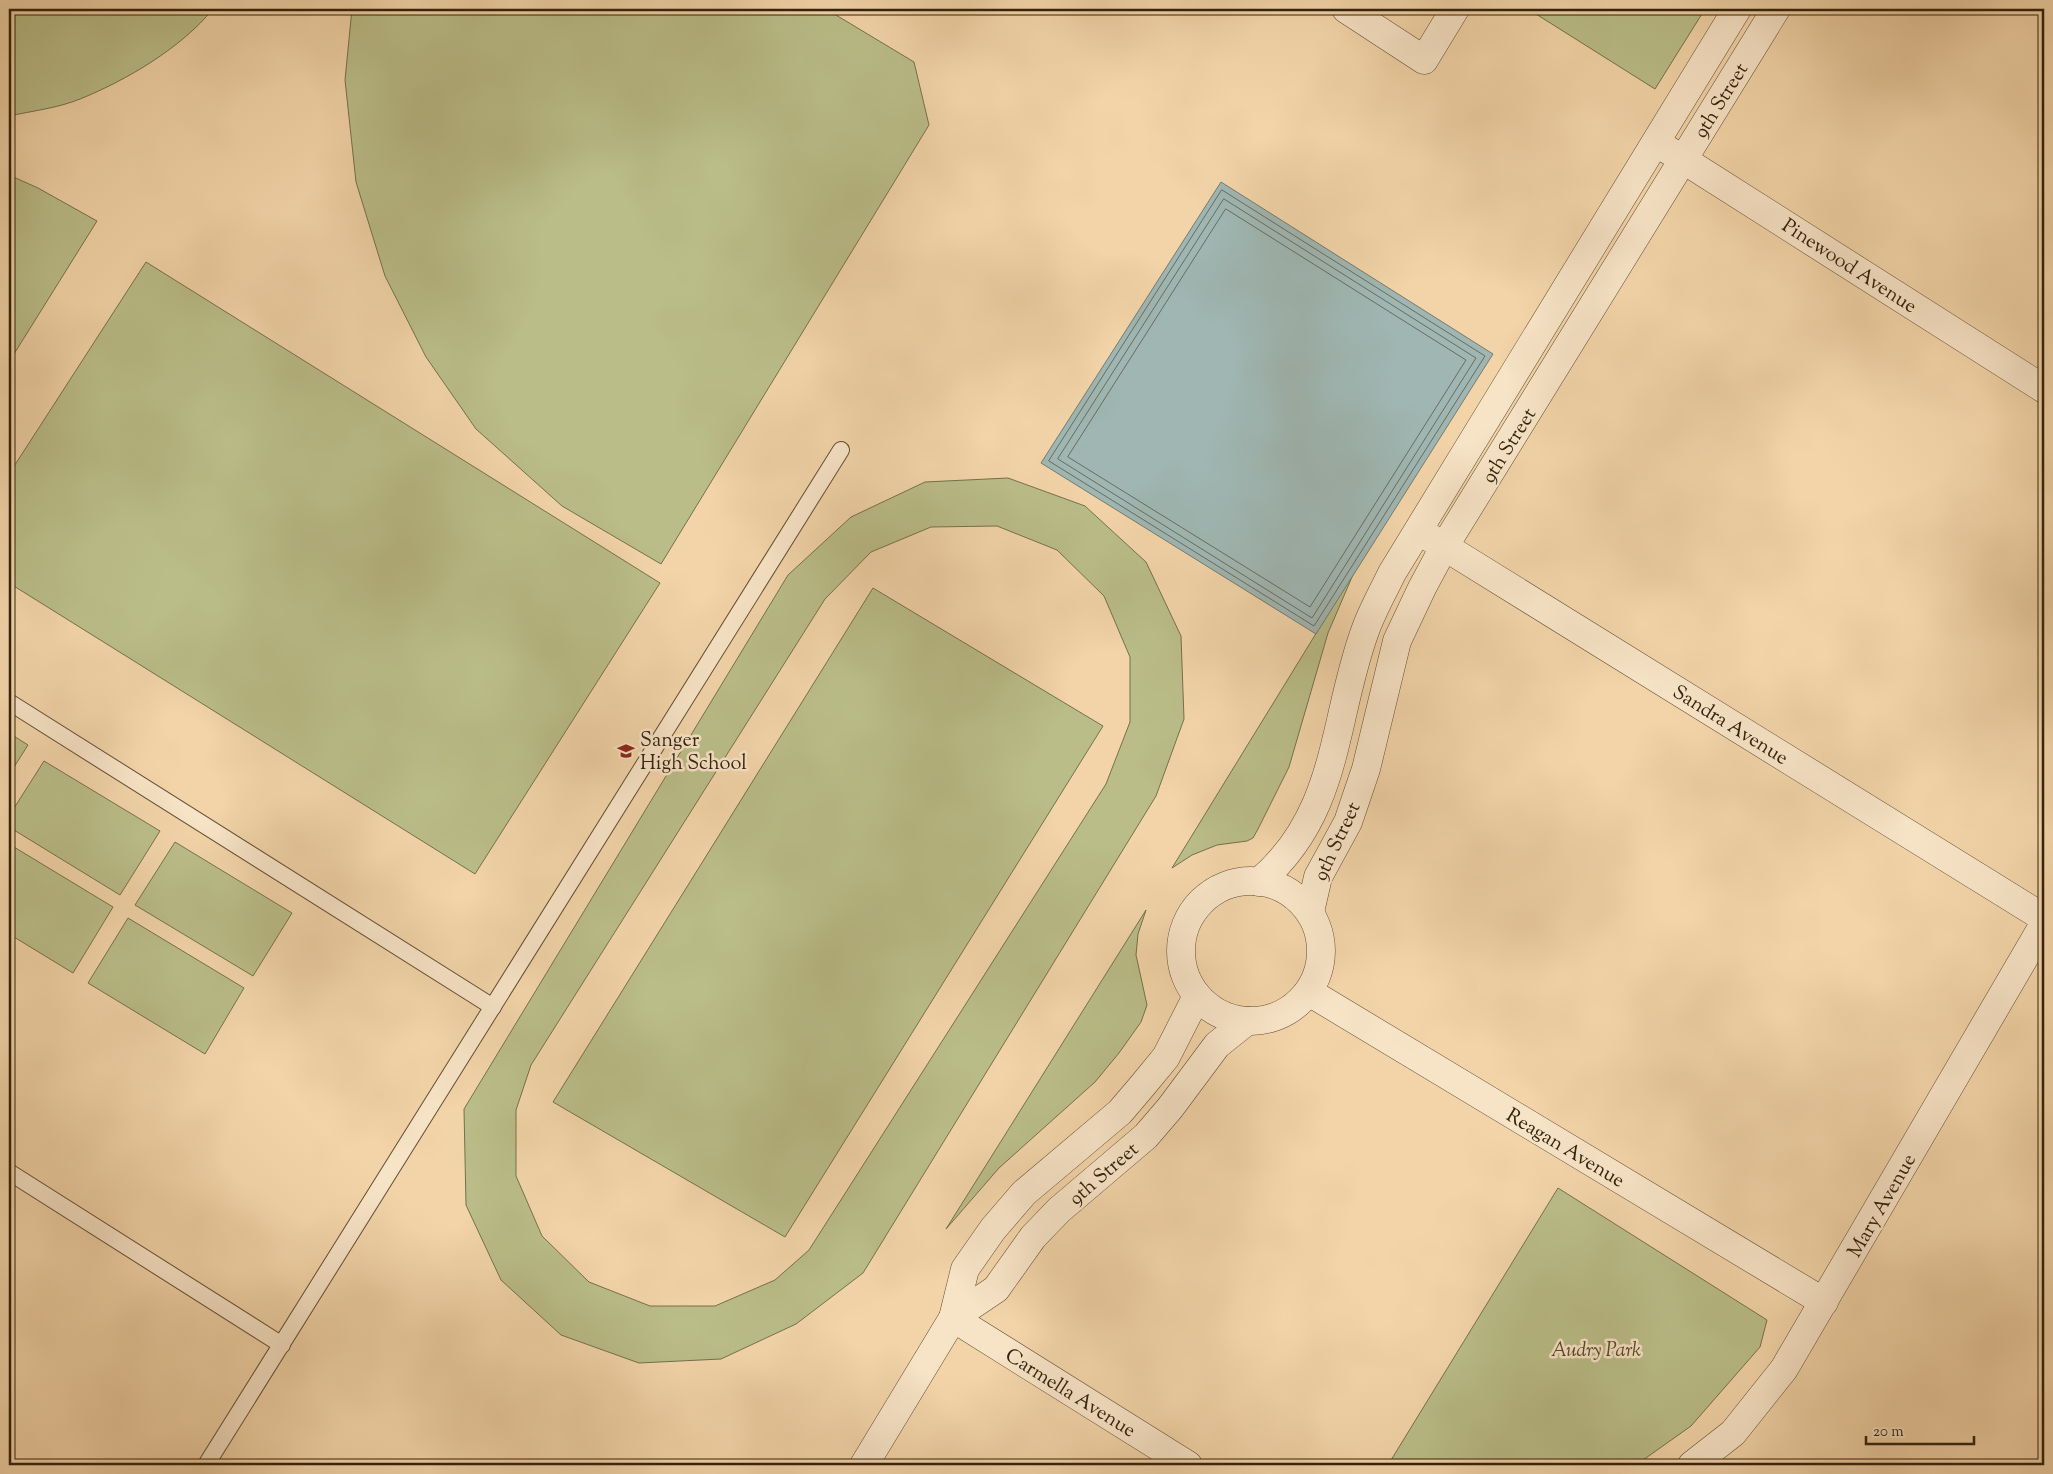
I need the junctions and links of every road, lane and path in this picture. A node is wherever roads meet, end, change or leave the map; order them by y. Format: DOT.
graph roads {
  1 [pos="1346,9"];
  2 [pos="1455,9"];
  3 [pos="1737,9"];
  4 [pos="1776,9"];
  5 [pos="1655,142"];
  6 [pos="1684,159"];
  7 [pos="2044,389"];
  8 [pos="841,450"];
  9 [pos="1417,530"];
  10 [pos="1444,547"];
  11 [pos="9,702"];
  12 [pos="1259,882"];
  13 [pos="1310,912"];
  14 [pos="2044,918"];
  15 [pos="2044,924"];
  16 [pos="1308,992"];
  17 [pos="1197,996"];
  18 [pos="493,1007"];
  19 [pos="1247,1021"];
  20 [pos="9,1172"];
  21 [pos="1824,1302"];
  22 [pos="953,1318"];
  23 [pos="282,1345"];
  24 [pos="206,1465"];
  25 [pos="864,1465"];
  26 [pos="1188,1465"];
  27 [pos="1692,1465"];
  1 -- 2 [label="street"];
  3 -- 5 [label="street, 9th Street"];
  4 -- 6 [label="street, 9th Street"];
  5 -- 6 [label="street, Pinewood Avenue"];
  5 -- 9 [label="street, 9th Street"];
  6 -- 7 [label="street, Pinewood Avenue"];
  6 -- 10 [label="street, 9th Street"];
  8 -- 18 [label="lane"];
  9 -- 10 [label="street, Sandra Avenue"];
  9 -- 12 [label="street, 9th Street"];
  10 -- 13 [label="street, 9th Street"];
  10 -- 14 [label="street, Sandra Avenue"];
  11 -- 18 [label="lane"];
  12 -- 13 [label="street"];
  12 -- 17 [label="street"];
  13 -- 16 [label="street"];
  15 -- 21 [label="street, Mary Avenue"];
  16 -- 19 [label="street"];
  16 -- 21 [label="street, Reagan Avenue"];
  17 -- 19 [label="street"];
  17 -- 22 [label="street, 9th Street"];
  18 -- 23 [label="lane"];
  19 -- 22 [label="street, 9th Street"];
  20 -- 23 [label="lane"];
  21 -- 27 [label="street, Mary Avenue"];
  22 -- 25 [label="street, 9th Street"];
  22 -- 26 [label="street, Carmella Avenue"];
  23 -- 24 [label="lane"];
}
